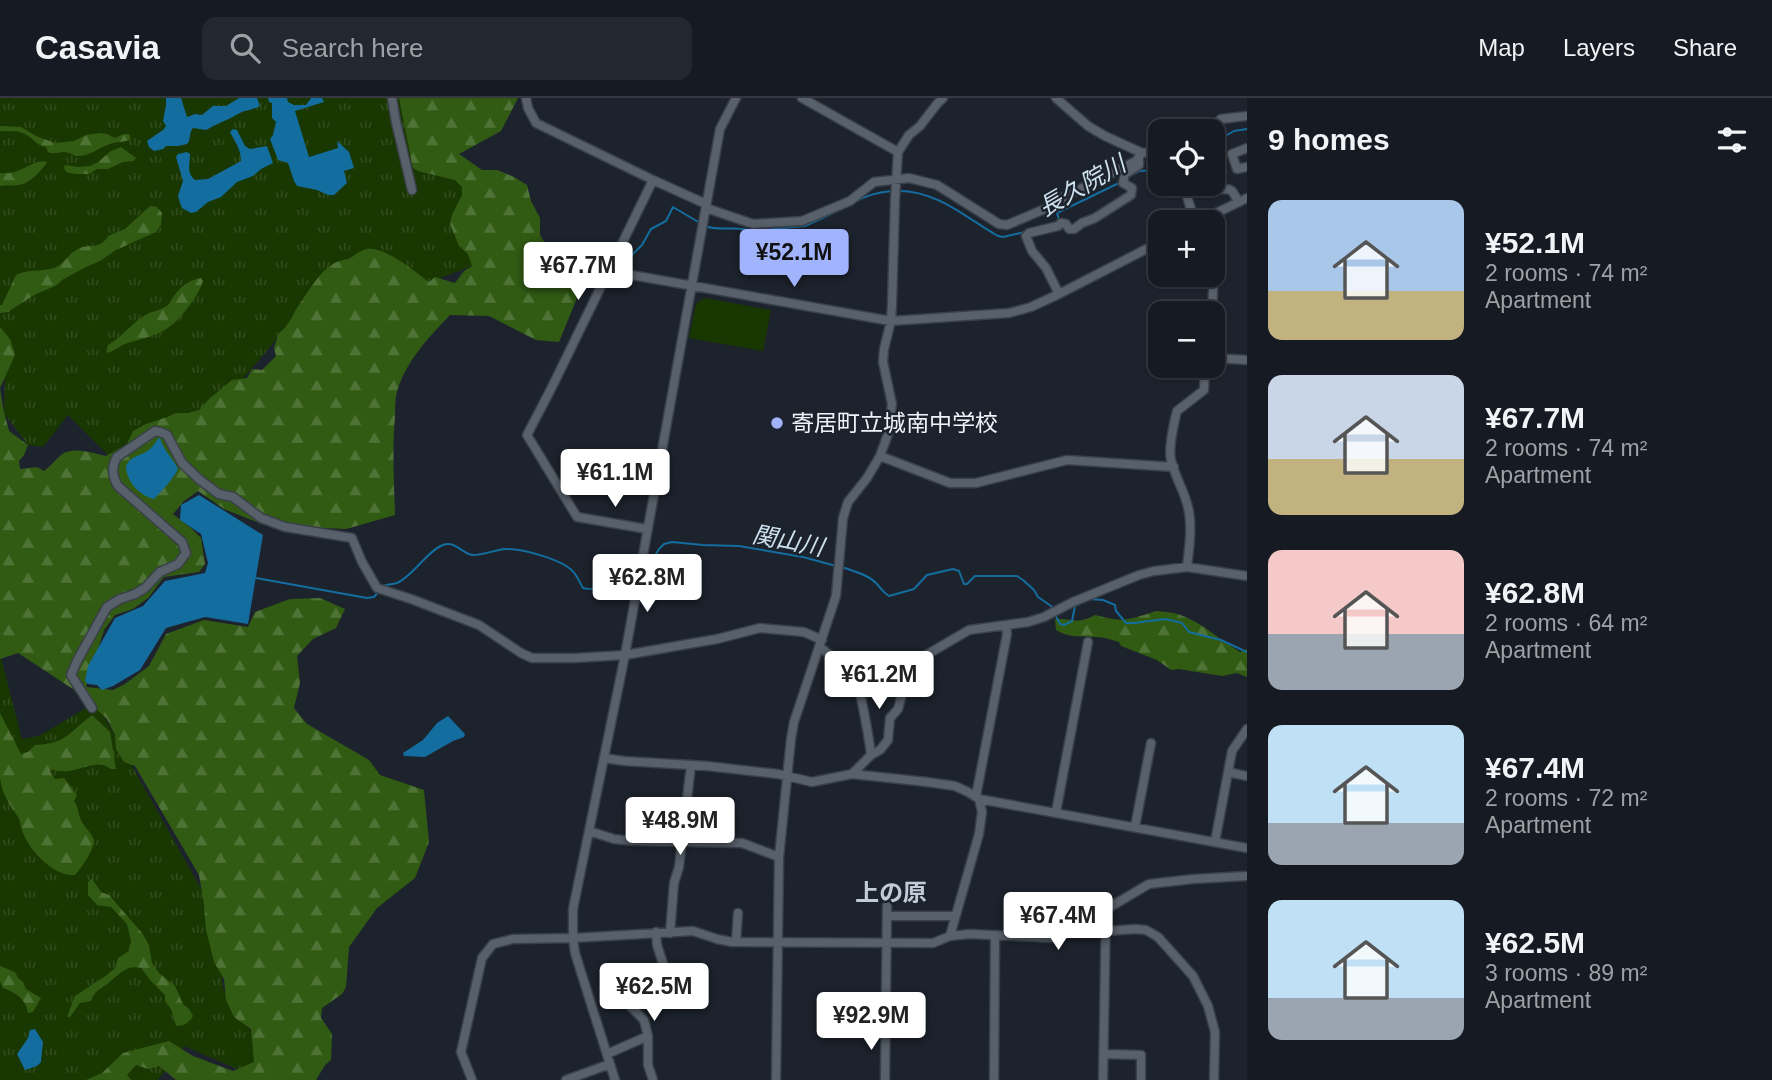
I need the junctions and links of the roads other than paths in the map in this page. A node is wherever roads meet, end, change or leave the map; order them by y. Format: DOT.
graph roads {
  1 [pos="392,98"];
  2 [pos="526,98"];
  3 [pos="736,98"];
  4 [pos="802,98"];
  5 [pos="943,98"];
  6 [pos="1056,98"];
  7 [pos="1247,117"];
  8 [pos="1221,119"];
  9 [pos="1247,148"];
  10 [pos="898,152"];
  11 [pos="1148,154"];
  12 [pos="1141,155"];
  13 [pos="1247,167"];
  14 [pos="896,179"];
  15 [pos="653,180"];
  16 [pos="412,190"];
  17 [pos="1243,200"];
  18 [pos="706,206"];
  19 [pos="1192,210"];
  20 [pos="1224,210"];
  21 [pos="1148,248"];
  22 [pos="609,271"];
  23 [pos="691,286"];
  24 [pos="1059,294"];
  25 [pos="891,321"];
  26 [pos="1225,359"];
  27 [pos="1247,360"];
  28 [pos="1204,378"];
  29 [pos="880,456"];
  30 [pos="1174,467"];
  31 [pos="648,529"];
  32 [pos="1187,567"];
  33 [pos="1247,576"];
  34 [pos="1006,626"];
  35 [pos="1088,642"];
  36 [pos="821,643"];
  37 [pos="625,655"];
  38 [pos="905,668"];
  39 [pos="856,672"];
  40 [pos="92,708"];
  41 [pos="1247,729"];
  42 [pos="1151,743"];
  43 [pos="871,755"];
  44 [pos="604,758"];
  45 [pos="691,765"];
  46 [pos="1228,772"];
  47 [pos="852,774"];
  48 [pos="786,775"];
  49 [pos="1247,776"];
  50 [pos="978,797"];
  51 [pos="1056,812"];
  52 [pos="1135,827"];
  53 [pos="589,831"];
  54 [pos="1215,842"];
  55 [pos="681,843"];
  56 [pos="1247,848"];
  57 [pos="779,857"];
  58 [pos="1247,876"];
  59 [pos="887,906"];
  60 [pos="1106,909"];
  61 [pos="738,913"];
  62 [pos="887,916"];
  63 [pos="955,916"];
  64 [pos="1107,931"];
  65 [pos="656,932"];
  66 [pos="670,933"];
  67 [pos="950,936"];
  68 [pos="995,936"];
  69 [pos="572,938"];
  70 [pos="777,941"];
  71 [pos="737,942"];
  72 [pos="886,944"];
  73 [pos="648,1036"];
  74 [pos="607,1054"];
  75 [pos="1104,1054"];
  76 [pos="610,1064"];
  77 [pos="472,1080"];
  78 [pos="566,1080"];
  79 [pos="615,1080"];
  80 [pos="653,1080"];
  81 [pos="776,1080"];
  82 [pos="885,1080"];
  83 [pos="994,1080"];
  84 [pos="1103,1080"];
  85 [pos="1141,1080"];
  86 [pos="1214,1080"];
  1 -- 16 [label="street"];
  2 -- 15 [label="street"];
  3 -- 18 [label="street"];
  4 -- 10 [label="street"];
  5 -- 10 [label="street"];
  6 -- 12 [label="street"];
  7 -- 8 [label="street"];
  9 -- 13 [label="street"];
  10 -- 14 [label="street"];
  11 -- 12 [label="street"];
  12 -- 14 [label="street"];
  12 -- 24 [label="street"];
  14 -- 18 [label="street"];
  14 -- 25 [label="street"];
  15 -- 18 [label="street"];
  15 -- 22 [label="street"];
  17 -- 19 [label="street"];
  17 -- 20 [label="street"];
  18 -- 23 [label="street"];
  21 -- 24 [label="street"];
  22 -- 23 [label="street"];
  22 -- 31 [label="street"];
  23 -- 25 [label="street"];
  23 -- 31 [label="street"];
  24 -- 25 [label="street"];
  25 -- 29 [label="street"];
  26 -- 27 [label="street"];
  28 -- 30 [label="street"];
  29 -- 30 [label="street"];
  29 -- 36 [label="street"];
  30 -- 32 [label="street"];
  31 -- 37 [label="street"];
  32 -- 33 [label="street"];
  32 -- 34 [label="street"];
  34 -- 38 [label="street"];
  34 -- 50 [label="street"];
  35 -- 51 [label="street"];
  36 -- 37 [label="street"];
  36 -- 39 [label="street"];
  36 -- 48 [label="street"];
  37 -- 40 [label="street"];
  37 -- 44 [label="street"];
  38 -- 39 [label="street"];
  38 -- 43 [label="street"];
  39 -- 43 [label="street"];
  41 -- 46 [label="street"];
  42 -- 52 [label="street"];
  43 -- 47 [label="street"];
  44 -- 45 [label="street"];
  44 -- 53 [label="street"];
  45 -- 48 [label="street"];
  45 -- 55 [label="street"];
  46 -- 49 [label="street"];
  46 -- 54 [label="street"];
  47 -- 48 [label="street"];
  47 -- 50 [label="street"];
  48 -- 57 [label="street"];
  50 -- 51 [label="street"];
  50 -- 63 [label="street"];
  51 -- 52 [label="street"];
  52 -- 54 [label="street"];
  53 -- 55 [label="street"];
  53 -- 69 [label="street"];
  54 -- 56 [label="street"];
  55 -- 57 [label="street"];
  55 -- 66 [label="street"];
  57 -- 70 [label="street"];
  58 -- 60 [label="street"];
  59 -- 62 [label="street"];
  60 -- 64 [label="street"];
  60 -- 68 [label="street"];
  61 -- 71 [label="street"];
  62 -- 63 [label="street"];
  62 -- 72 [label="street"];
  63 -- 67 [label="street"];
  64 -- 75 [label="street"];
  64 -- 86 [label="street"];
  65 -- 66 [label="street"];
  65 -- 69 [label="street"];
  65 -- 73 [label="street"];
  66 -- 71 [label="street"];
  67 -- 68 [label="street"];
  67 -- 72 [label="street"];
  68 -- 83 [label="street"];
  69 -- 74 [label="street"];
  69 -- 77 [label="street"];
  70 -- 71 [label="street"];
  70 -- 72 [label="street"];
  70 -- 81 [label="street"];
  72 -- 82 [label="street"];
  73 -- 74 [label="street"];
  73 -- 80 [label="street"];
  74 -- 76 [label="street"];
  75 -- 84 [label="street"];
  75 -- 85 [label="street"];
  76 -- 78 [label="street"];
  76 -- 79 [label="street"];
}
